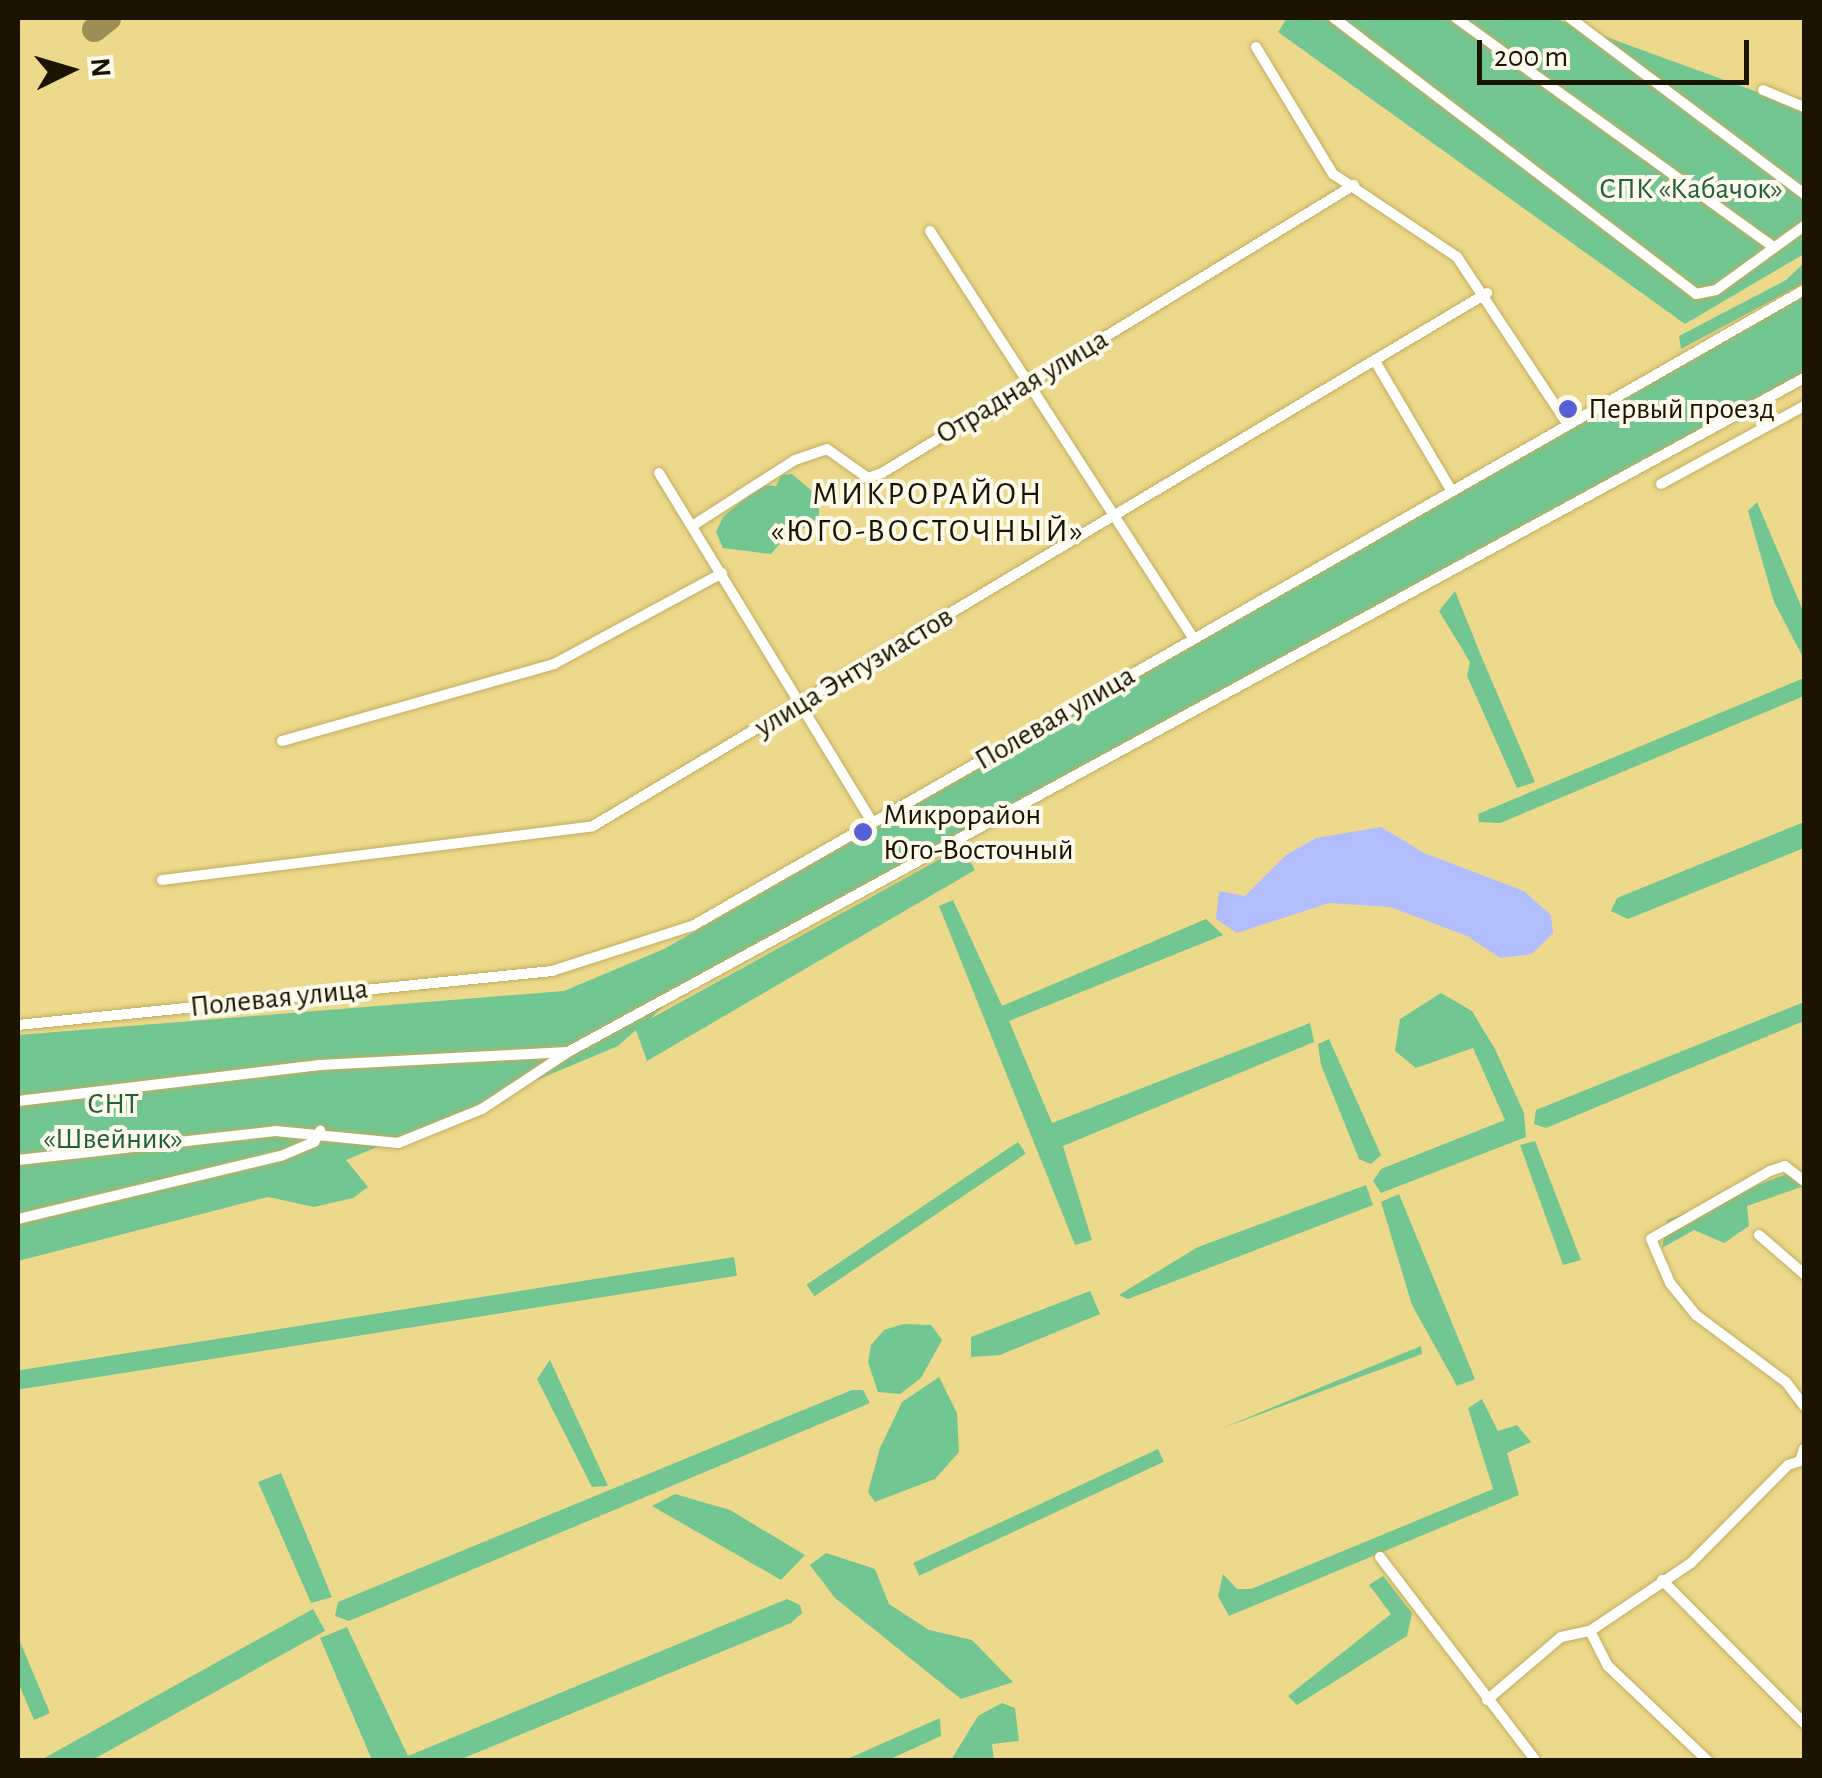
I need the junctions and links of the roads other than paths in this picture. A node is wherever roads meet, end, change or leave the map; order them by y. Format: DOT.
graph roads {
  1 [pos="1334,18"];
  2 [pos="1456,18"];
  3 [pos="1570,18"];
  4 [pos="1256,47"];
  5 [pos="1763,90"];
  6 [pos="1804,107"];
  7 [pos="1354,185"];
  8 [pos="1804,194"];
  9 [pos="1804,226"];
  10 [pos="930,230"];
  11 [pos="1773,246"];
  12 [pos="1804,290"];
  13 [pos="1487,294"];
  14 [pos="1375,361"];
  15 [pos="1804,378"];
  16 [pos="1029,384"];
  17 [pos="1804,406"];
  18 [pos="1567,423"];
  19 [pos="659,474"];
  20 [pos="1661,484"];
  21 [pos="1451,490"];
  22 [pos="1113,516"];
  23 [pos="692,526"];
  24 [pos="722,574"];
  25 [pos="1193,638"];
  26 [pos="798,704"];
  27 [pos="282,742"];
  28 [pos="872,822"];
  29 [pos="162,880"];
  30 [pos="18,1025"];
  31 [pos="568,1052"];
  32 [pos="18,1101"];
  33 [pos="320,1131"];
  34 [pos="18,1160"];
  35 [pos="1804,1181"];
  36 [pos="18,1219"];
  37 [pos="1759,1235"];
  38 [pos="1804,1274"];
  39 [pos="1804,1406"];
  40 [pos="1804,1449"];
  41 [pos="1802,1463"];
  42 [pos="1380,1558"];
  43 [pos="1662,1580"];
  44 [pos="1590,1631"];
  45 [pos="1487,1700"];
  46 [pos="1804,1723"];
  47 [pos="1535,1760"];
  48 [pos="1707,1760"];
  1 -- 11 [label="street"];
  2 -- 11 [label="street"];
  3 -- 8 [label="street"];
  4 -- 7 [label="street"];
  5 -- 6 [label="street"];
  7 -- 13 [label="street"];
  7 -- 16 [label="street, Отрадная улица"];
  9 -- 11 [label="street"];
  10 -- 16 [label="street"];
  12 -- 18 [label="street, Полевая улица"];
  13 -- 14 [label="street, улица Энтузиастов"];
  13 -- 18 [label="street"];
  14 -- 21 [label="street"];
  14 -- 22 [label="street, улица Энтузиастов"];
  15 -- 31 [label="street"];
  16 -- 22 [label="street"];
  16 -- 23 [label="street, Отрадная улица"];
  17 -- 20 [label="street"];
  18 -- 21 [label="street, Полевая улица"];
  19 -- 23 [label="street"];
  21 -- 25 [label="street, Полевая улица"];
  22 -- 25 [label="street"];
  22 -- 26 [label="street, улица Энтузиастов"];
  23 -- 24 [label="street"];
  24 -- 26 [label="street"];
  24 -- 27 [label="street"];
  25 -- 28 [label="street, Полевая улица"];
  26 -- 28 [label="street"];
  26 -- 29 [label="street, улица Энтузиастов"];
  28 -- 30 [label="street, Полевая улица"];
  31 -- 32 [label="street"];
  31 -- 33 [label="street"];
  33 -- 34 [label="street"];
  33 -- 36 [label="street"];
  35 -- 39 [label="street"];
  37 -- 38 [label="street"];
  40 -- 41 [label="street"];
  41 -- 43 [label="street"];
  42 -- 45 [label="street"];
  43 -- 44 [label="street"];
  43 -- 46 [label="street"];
  44 -- 45 [label="street"];
  44 -- 48 [label="street"];
  45 -- 47 [label="street"];
}
